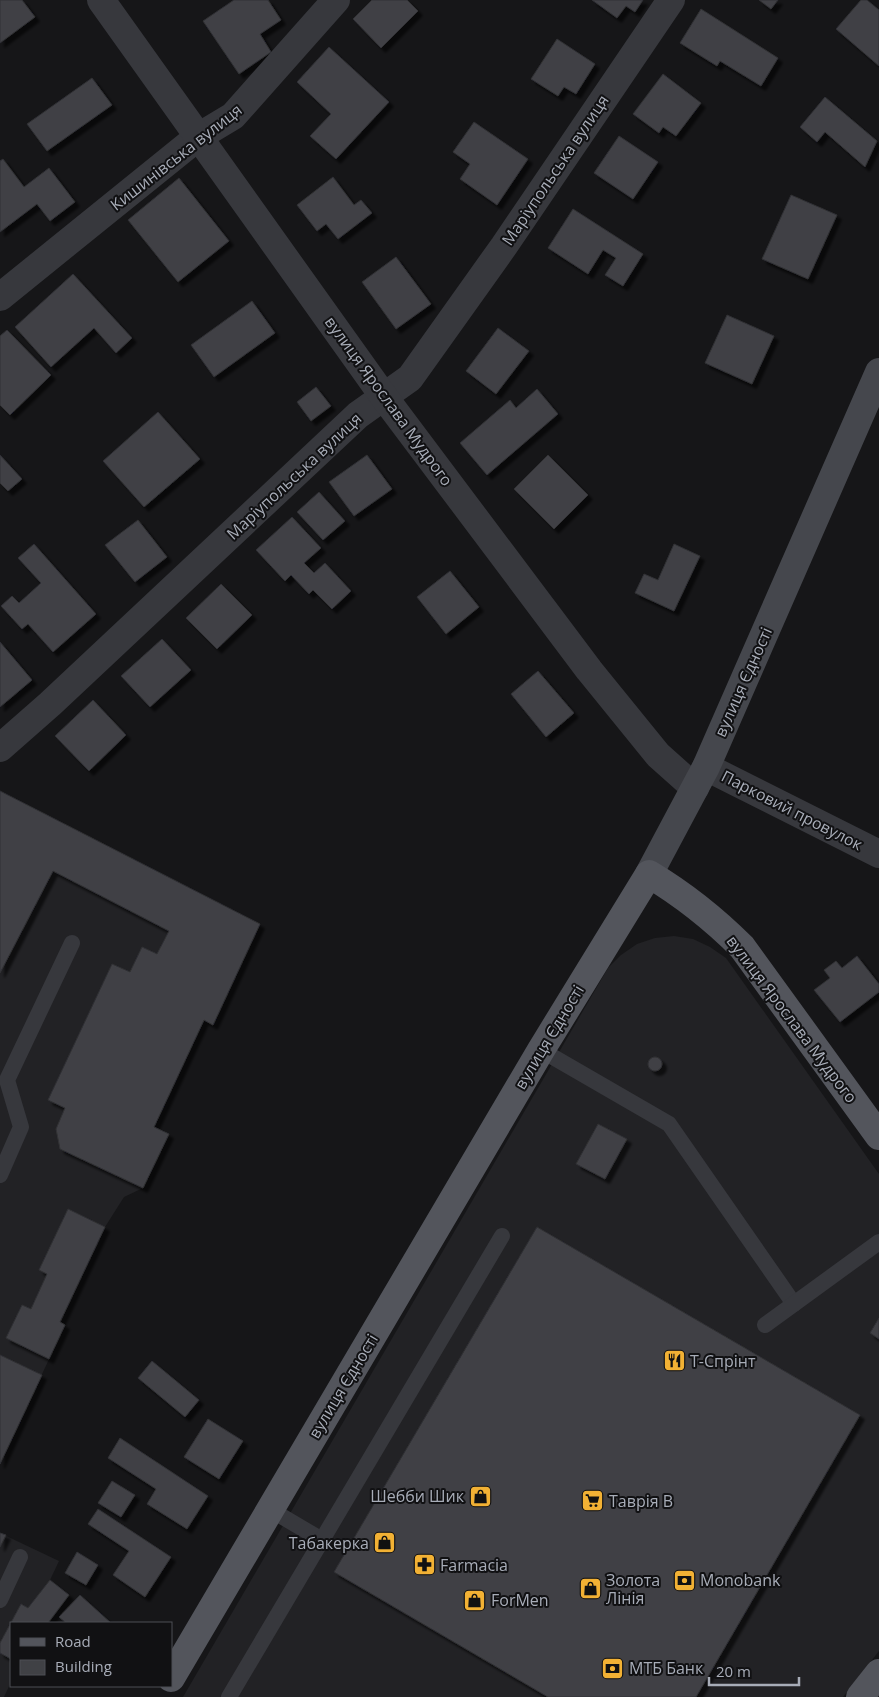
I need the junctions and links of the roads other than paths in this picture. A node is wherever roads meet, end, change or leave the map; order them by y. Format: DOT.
graph roads {
  1 [pos="101,0"];
  2 [pos="336,0"];
  3 [pos="671,0"];
  4 [pos="198,137"];
  5 [pos="0,297"];
  6 [pos="879,372"];
  7 [pos="384,396"];
  8 [pos="0,748"];
  9 [pos="700,777"];
  10 [pos="879,854"];
  11 [pos="649,874"];
  12 [pos="72,943"];
  13 [pos="541,1050"];
  14 [pos="879,1136"];
  15 [pos="0,1175"];
  16 [pos="502,1236"];
  17 [pos="879,1242"];
  18 [pos="794,1304"];
  19 [pos="765,1324"];
  20 [pos="271,1510"];
  21 [pos="322,1540"];
  22 [pos="20,1557"];
  23 [pos="0,1600"];
  24 [pos="879,1673"];
  25 [pos="172,1676"];
  26 [pos="229,1697"];
  27 [pos="860,1697"];
  1 -- 4 [label="street, вулиця Ярослава Мудрого"];
  2 -- 4 [label="street, Кишинівська вулиця"];
  3 -- 7 [label="street, Маріупольська вулиця"];
  4 -- 5 [label="street, Кишинівська вулиця"];
  4 -- 7 [label="street, вулиця Ярослава Мудрого"];
  6 -- 9 [label="main road, вулиця Єдності"];
  7 -- 8 [label="street, Маріупольська вулиця"];
  7 -- 9 [label="street, вулиця Ярослава Мудрого"];
  9 -- 10 [label="street, Парковий провулок"];
  9 -- 11 [label="main road, вулиця Єдності"];
  11 -- 13 [label="main road, вулиця Єдності"];
  11 -- 14 [label="main road, вулиця Ярослава Мудрого"];
  12 -- 15 [label="lane"];
  13 -- 18 [label="lane"];
  13 -- 20 [label="main road, вулиця Єдності"];
  16 -- 21 [label="lane"];
  17 -- 18 [label="lane"];
  18 -- 19 [label="lane"];
  20 -- 21 [label="lane"];
  20 -- 25 [label="main road, вулиця Єдності"];
  21 -- 26 [label="lane"];
  22 -- 23 [label="lane"];
  24 -- 27 [label="main road"];
}
